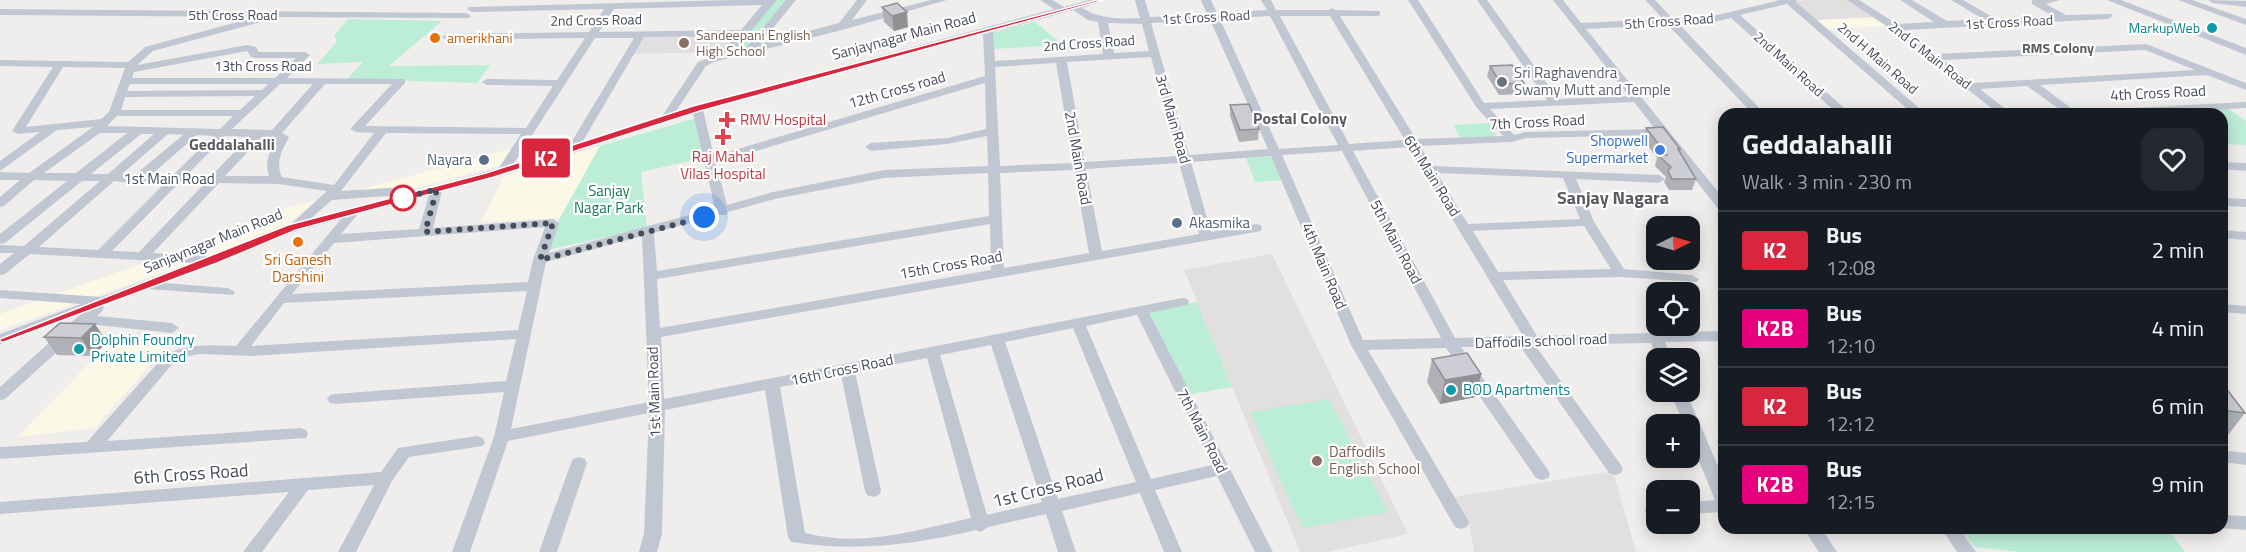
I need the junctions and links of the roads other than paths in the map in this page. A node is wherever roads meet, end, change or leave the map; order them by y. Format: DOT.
graph roads {
  1 [pos="480,0"];
  2 [pos="791,0"];
  3 [pos="862,0"];
  4 [pos="942,0"];
  5 [pos="1045,0"];
  6 [pos="1100,0"];
  7 [pos="1140,0"];
  8 [pos="1206,0"];
  9 [pos="1266,0"];
  10 [pos="1413,0"];
  11 [pos="1482,0"];
  12 [pos="1558,0"];
  13 [pos="1650,0"];
  14 [pos="1791,0"];
  15 [pos="1852,0"];
  16 [pos="1905,0"];
  17 [pos="1956,0"];
  18 [pos="2055,0"];
  19 [pos="2112,0"];
  20 [pos="2182,0"];
  21 [pos="2213,0"];
  22 [pos="772,1"];
  23 [pos="2034,1"];
  24 [pos="928,2"];
  25 [pos="2246,4"];
  26 [pos="611,6"];
  27 [pos="1074,7"];
  28 [pos="1062,10"];
  29 [pos="1332,11"];
  30 [pos="0,12"];
  31 [pos="469,13"];
  32 [pos="1273,13"];
  33 [pos="1377,13"];
  34 [pos="1733,14"];
  35 [pos="277,15"];
  36 [pos="2108,16"];
  37 [pos="1214,17"];
  38 [pos="2067,19"];
  39 [pos="1146,20"];
  40 [pos="1103,21"];
  41 [pos="1994,22"];
  42 [pos="2246,22"];
  43 [pos="1672,24"];
  44 [pos="1946,25"];
  45 [pos="1579,26"];
  46 [pos="842,27"];
  47 [pos="1895,27"];
  48 [pos="988,30"];
  49 [pos="744,33"];
  50 [pos="641,34"];
  51 [pos="593,35"];
  52 [pos="750,50"];
  53 [pos="2246,52"];
  54 [pos="1155,54"];
  55 [pos="723,57"];
  56 [pos="1109,57"];
  57 [pos="1934,57"];
  58 [pos="1060,60"];
  59 [pos="1,64"];
  60 [pos="60,64"];
  61 [pos="990,64"];
  62 [pos="129,72"];
  63 [pos="2208,72"];
  64 [pos="990,78"];
  65 [pos="279,80"];
  66 [pos="322,81"];
  67 [pos="487,82"];
  68 [pos="2028,82"];
  69 [pos="561,83"];
  70 [pos="1969,86"];
  71 [pos="2246,87"];
  72 [pos="265,93"];
  73 [pos="121,94"];
  74 [pos="1638,99"];
  75 [pos="1556,104"];
  76 [pos="2246,105"];
  77 [pos="1481,106"];
  78 [pos="697,108"];
  79 [pos="1753,108"];
  80 [pos="1838,108"];
  81 [pos="1913,108"];
  82 [pos="1998,108"];
  83 [pos="2065,108"];
  84 [pos="2188,108"];
  85 [pos="114,113"];
  86 [pos="244,113"];
  87 [pos="666,118"];
  88 [pos="101,126"];
  89 [pos="55,127"];
  90 [pos="138,130"];
  91 [pos="166,130"];
  92 [pos="382,130"];
  93 [pos="195,131"];
  94 [pos="529,131"];
  95 [pos="993,131"];
  96 [pos="223,132"];
  97 [pos="1664,132"];
  98 [pos="259,133"];
  99 [pos="274,134"];
  100 [pos="1512,139"];
  101 [pos="1412,143"];
  102 [pos="871,147"];
  103 [pos="1346,147"];
  104 [pos="572,150"];
  105 [pos="1275,152"];
  106 [pos="1184,158"];
  107 [pos="709,161"];
  108 [pos="1079,166"];
  109 [pos="2228,166"];
  110 [pos="0,167"];
  111 [pos="2246,167"];
  112 [pos="1428,169"];
  113 [pos="994,170"];
  114 [pos="503,171"];
  115 [pos="1568,175"];
  116 [pos="0,176"];
  117 [pos="32,176"];
  118 [pos="81,176"];
  119 [pos="110,178"];
  120 [pos="215,179"];
  121 [pos="1659,179"];
  122 [pos="137,180"];
  123 [pos="177,180"];
  124 [pos="278,180"];
  125 [pos="437,189"];
  126 [pos="333,192"];
  127 [pos="1718,200"];
  128 [pos="2228,202"];
  129 [pos="0,203"];
  130 [pos="2246,203"];
  131 [pos="354,211"];
  132 [pos="722,212"];
  133 [pos="995,219"];
  134 [pos="1588,222"];
  135 [pos="0,223"];
  136 [pos="21,223"];
  137 [pos="292,228"];
  138 [pos="1256,228"];
  139 [pos="1464,228"];
  140 [pos="425,232"];
  141 [pos="648,232"];
  142 [pos="1206,237"];
  143 [pos="332,239"];
  144 [pos="0,240"];
  145 [pos="0,249"];
  146 [pos="27,250"];
  147 [pos="100,255"];
  148 [pos="142,257"];
  149 [pos="1096,257"];
  150 [pos="213,260"];
  151 [pos="540,260"];
  152 [pos="0,271"];
  153 [pos="1620,273"];
  154 [pos="998,274"];
  155 [pos="650,276"];
  156 [pos="1494,276"];
  157 [pos="1692,279"];
  158 [pos="146,286"];
  159 [pos="534,286"];
  160 [pos="228,292"];
  161 [pos="0,294"];
  162 [pos="280,299"];
  163 [pos="104,301"];
  164 [pos="1182,302"];
  165 [pos="2228,308"];
  166 [pos="1141,310"];
  167 [pos="2246,310"];
  168 [pos="84,319"];
  169 [pos="1077,322"];
  170 [pos="172,328"];
  171 [pos="524,334"];
  172 [pos="652,334"];
  173 [pos="996,338"];
  174 [pos="1656,338"];
  175 [pos="0,339"];
  176 [pos="1718,339"];
  177 [pos="1529,341"];
  178 [pos="1450,344"];
  179 [pos="1358,345"];
  180 [pos="1660,348"];
  181 [pos="240,351"];
  182 [pos="932,351"];
  183 [pos="847,369"];
  184 [pos="772,384"];
  185 [pos="513,386"];
  186 [pos="0,395"];
  187 [pos="335,399"];
  188 [pos="1682,402"];
  189 [pos="657,408"];
  190 [pos="300,434"];
  191 [pos="502,437"];
  192 [pos="477,442"];
  193 [pos="91,448"];
  194 [pos="0,453"];
  195 [pos="2228,457"];
  196 [pos="2246,459"];
  197 [pos="579,463"];
  198 [pos="1222,469"];
  199 [pos="1615,469"];
  200 [pos="1542,474"];
  201 [pos="386,478"];
  202 [pos="303,484"];
  203 [pos="1145,485"];
  204 [pos="1718,487"];
  205 [pos="873,491"];
  206 [pos="1052,506"];
  207 [pos="1718,506"];
  208 [pos="1700,507"];
  209 [pos="0,508"];
  210 [pos="1461,522"];
  211 [pos="2228,522"];
  212 [pos="2246,523"];
  213 [pos="981,525"];
  214 [pos="1816,534"];
  215 [pos="1954,534"];
  216 [pos="252,552"];
  217 [pos="347,552"];
  218 [pos="461,552"];
  219 [pos="548,552"];
  220 [pos="648,552"];
  221 [pos="1067,552"];
  222 [pos="1173,552"];
  223 [pos="1264,552"];
  224 [pos="1828,552"];
  225 [pos="1967,552"];
  1 -- 31 [label="street"];
  2 -- 52 [label="street"];
  3 -- 46 [label="street"];
  4 -- 24 [label="street"];
  5 -- 28 [label="street"];
  6 -- 27 [label="street, Sanjaynagar Main Road"];
  7 -- 39 [label="street, 3rd Main Road"];
  8 -- 37 [label="street, 4th Main Road"];
  9 -- 32 [label="street, 5th Main Road"];
  10 -- 77 [label="street"];
  11 -- 75 [label="street"];
  12 -- 45 [label="street"];
  13 -- 43 [label="street"];
  14 -- 34 [label="street, 5th Cross Road"];
  14 -- 81 [label="street, 2nd H Main Road"];
  15 -- 47 [label="street, 2nd G Main Road"];
  16 -- 44 [label="street"];
  17 -- 41 [label="street"];
  18 -- 23 [label="street, 1st Cross Road"];
  19 -- 53 [label="street"];
  20 -- 42 [label="street"];
  21 -- 25 [label="street"];
  22 -- 26 [label="street, 5th Cross Road"];
  22 -- 49 [label="street"];
  23 -- 38 [label="street, 1st Cross Road"];
  24 -- 46 [label="street"];
  26 -- 31 [label="street, 5th Cross Road"];
  26 -- 51 [label="street"];
  27 -- 28 [label="street, Sanjaynagar Main Road"];
  27 -- 40 [label="street, 1st Cross Road"];
  28 -- 48 [label="street, Sanjaynagar Main Road"];
  29 -- 32 [label="street, 1st Cross Road"];
  29 -- 33 [label="street, 1st Cross Road"];
  29 -- 101 [label="street, 6th Main Road"];
  30 -- 35 [label="street, 5th Cross Road"];
  31 -- 35 [label="street, 5th Cross Road"];
  31 -- 51 [label="street, 2nd Cross Road"];
  32 -- 37 [label="street, 1st Cross Road"];
  32 -- 103 [label="street, 5th Main Road"];
  34 -- 43 [label="street, 5th Cross Road"];
  34 -- 80 [label="street, 2nd Main Road"];
  35 -- 62 [label="street"];
  36 -- 38 [label="street"];
  37 -- 39 [label="street, 1st Cross Road"];
  37 -- 105 [label="street, 4th Main Road"];
  38 -- 41 [label="street, 1st Cross Road"];
  39 -- 40 [label="street, 1st Cross Road"];
  39 -- 54 [label="street, 3rd Main Road"];
  40 -- 56 [label="street"];
  41 -- 44 [label="street, 1st Cross Road"];
  43 -- 45 [label="street, 5th Cross Road"];
  43 -- 79 [label="street"];
  44 -- 47 [label="street, 1st Cross Road"];
  45 -- 74 [label="street"];
  46 -- 52 [label="street"];
  47 -- 57 [label="street, 2nd G Main Road"];
  48 -- 61 [label="street"];
  48 -- 78 [label="street, Sanjaynagar Main Road"];
  49 -- 50 [label="street, 2nd Cross Road"];
  49 -- 55 [label="street"];
  50 -- 51 [label="street, 2nd Cross Road"];
  50 -- 104 [label="street"];
  51 -- 69 [label="street"];
  52 -- 55 [label="street"];
  54 -- 56 [label="street, 2nd Cross Road"];
  54 -- 106 [label="street, 3rd Main Road"];
  55 -- 87 [label="street"];
  56 -- 58 [label="street, 2nd Cross Road"];
  57 -- 63 [label="street"];
  57 -- 70 [label="street, 2nd G Main Road"];
  58 -- 61 [label="street, 2nd Cross Road"];
  58 -- 108 [label="street, 2nd Main Road"];
  59 -- 60 [label="street"];
  60 -- 62 [label="street"];
  60 -- 89 [label="street"];
  61 -- 64 [label="street"];
  62 -- 65 [label="street, 13th Cross Road"];
  62 -- 65 [label="street"];
  62 -- 73 [label="street"];
  63 -- 68 [label="street"];
  63 -- 71 [label="street"];
  64 -- 95 [label="street"];
  64 -- 107 [label="street, 12th Cross road"];
  65 -- 66 [label="street, 13th Cross Road"];
  65 -- 72 [label="street"];
  66 -- 92 [label="street, 13th Cross Road"];
  66 -- 99 [label="street"];
  67 -- 69 [label="street"];
  68 -- 70 [label="street"];
  68 -- 83 [label="street"];
  69 -- 94 [label="street"];
  70 -- 82 [label="street, 2nd G Main Road"];
  72 -- 73 [label="street"];
  72 -- 86 [label="street"];
  73 -- 85 [label="street"];
  74 -- 75 [label="street"];
  74 -- 97 [label="street"];
  75 -- 77 [label="street"];
  76 -- 84 [label="street, 4th Cross Road"];
  77 -- 100 [label="street"];
  78 -- 87 [label="street, Sanjaynagar Main Road"];
  78 -- 107 [label="street"];
  85 -- 86 [label="street"];
  85 -- 88 [label="street"];
  86 -- 96 [label="street"];
  87 -- 104 [label="street, Sanjaynagar Main Road"];
  88 -- 89 [label="street"];
  88 -- 90 [label="street"];
  88 -- 117 [label="street"];
  89 -- 110 [label="street"];
  90 -- 91 [label="street"];
  90 -- 118 [label="street"];
  91 -- 93 [label="street"];
  91 -- 119 [label="street"];
  92 -- 94 [label="street"];
  92 -- 126 [label="street"];
  93 -- 96 [label="street"];
  93 -- 122 [label="street"];
  94 -- 114 [label="street"];
  95 -- 102 [label="street"];
  95 -- 113 [label="street"];
  96 -- 98 [label="street"];
  96 -- 123 [label="street"];
  97 -- 100 [label="street, 7th Cross Road"];
  97 -- 127 [label="street"];
  98 -- 99 [label="street"];
  98 -- 120 [label="street"];
  99 -- 124 [label="street"];
  100 -- 101 [label="street, 7th Cross Road"];
  101 -- 103 [label="street, 7th Cross Road"];
  101 -- 112 [label="street, 6th Main Road"];
  103 -- 105 [label="street, 7th Cross Road"];
  103 -- 178 [label="street, 5th Main Road"];
  104 -- 114 [label="street, Sanjaynagar Main Road"];
  105 -- 106 [label="street, 7th Cross Road"];
  105 -- 179 [label="street, 4th Main Road"];
  106 -- 108 [label="street, 7th Cross Road"];
  106 -- 142 [label="street, 3rd Main Road"];
  107 -- 132 [label="street"];
  108 -- 113 [label="street, 7th Cross Road"];
  108 -- 149 [label="street, 2nd Main Road"];
  109 -- 111 [label="street"];
  112 -- 115 [label="street"];
  112 -- 139 [label="street, 6th Main Road"];
  113 -- 132 [label="street, 7th Cross Road"];
  113 -- 133 [label="street"];
  114 -- 125 [label="street, Sanjaynagar Main Road"];
  115 -- 121 [label="street"];
  115 -- 134 [label="street"];
  116 -- 117 [label="street, 1st Main Road"];
  117 -- 118 [label="street, 1st Main Road"];
  117 -- 129 [label="street"];
  118 -- 119 [label="street, 1st Main Road"];
  118 -- 136 [label="street"];
  119 -- 122 [label="street, 1st Main Road"];
  119 -- 146 [label="street"];
  120 -- 123 [label="street, 1st Main Road"];
  120 -- 124 [label="street, 1st Main Road"];
  120 -- 148 [label="street"];
  122 -- 123 [label="street, 1st Main Road"];
  123 -- 147 [label="street"];
  124 -- 126 [label="street, 1st Main Road"];
  125 -- 126 [label="street, 1st Main Road"];
  125 -- 131 [label="street, Sanjaynagar Main Road"];
  125 -- 140 [label="street"];
  126 -- 137 [label="street"];
  128 -- 130 [label="street"];
  131 -- 137 [label="street, Sanjaynagar Main Road"];
  131 -- 143 [label="street"];
  132 -- 141 [label="street, 7th Cross Road"];
  133 -- 154 [label="street"];
  133 -- 155 [label="street"];
  134 -- 139 [label="street"];
  134 -- 153 [label="street"];
  135 -- 136 [label="street"];
  136 -- 144 [label="street"];
  137 -- 150 [label="street, Sanjaynagar Main Road"];
  138 -- 142 [label="street, 15th Cross Road"];
  139 -- 156 [label="street, 6th Main Road"];
  140 -- 143 [label="street"];
  140 -- 151 [label="street"];
  141 -- 151 [label="street, 7th Cross Road"];
  141 -- 155 [label="street, 1st Main Road"];
  142 -- 149 [label="street, 15th Cross Road"];
  143 -- 162 [label="street"];
  145 -- 146 [label="street"];
  146 -- 147 [label="street"];
  146 -- 152 [label="street"];
  147 -- 148 [label="street"];
  148 -- 150 [label="street"];
  149 -- 154 [label="street, 15th Cross Road"];
  150 -- 158 [label="street, Sanjaynagar Main Road"];
  151 -- 159 [label="street"];
  153 -- 156 [label="street"];
  153 -- 157 [label="street"];
  154 -- 172 [label="street, 15th Cross Road"];
  155 -- 172 [label="street, 1st Main Road"];
  156 -- 177 [label="street, 6th Main Road"];
  158 -- 160 [label="street"];
  158 -- 163 [label="street, Sanjaynagar Main Road"];
  159 -- 162 [label="street"];
  159 -- 171 [label="street"];
  161 -- 163 [label="street"];
  162 -- 181 [label="street"];
  163 -- 168 [label="street"];
  163 -- 175 [label="street, Sanjaynagar Main Road"];
  164 -- 166 [label="street, 16th Cross Road"];
  165 -- 167 [label="street"];
  166 -- 169 [label="street, 16th Cross Road"];
  166 -- 198 [label="street, 7th Main Road"];
  168 -- 170 [label="street"];
  168 -- 186 [label="street"];
  169 -- 173 [label="street, 16th Cross Road"];
  169 -- 203 [label="street"];
  171 -- 181 [label="street"];
  171 -- 185 [label="street"];
  172 -- 189 [label="street, 1st Main Road"];
  173 -- 182 [label="street, 16th Cross Road"];
  173 -- 206 [label="street"];
  174 -- 176 [label="street, Daffodils school road"];
  174 -- 177 [label="street, Daffodils school road"];
  174 -- 180 [label="street"];
  177 -- 178 [label="street, Daffodils school road"];
  177 -- 199 [label="street, 6th Main Road"];
  178 -- 179 [label="street, Daffodils school road"];
  178 -- 200 [label="street, 5th Main Road"];
  179 -- 210 [label="street, 4th Main Road"];
  181 -- 193 [label="street"];
  182 -- 183 [label="street, 16th Cross Road"];
  182 -- 213 [label="street"];
  183 -- 184 [label="street, 16th Cross Road"];
  183 -- 205 [label="street"];
  184 -- 189 [label="street, 16th Cross Road"];
  184 -- 213 [label="street, 1st Cross Road"];
  185 -- 187 [label="street"];
  185 -- 191 [label="street"];
  188 -- 204 [label="street"];
  189 -- 191 [label="street, 16th Cross Road"];
  189 -- 220 [label="street, 1st Main Road"];
  190 -- 193 [label="street"];
  191 -- 218 [label="street"];
  192 -- 201 [label="street"];
  193 -- 194 [label="street"];
  195 -- 196 [label="street"];
  197 -- 219 [label="street"];
  198 -- 203 [label="street, 1st Cross Road"];
  198 -- 223 [label="street, 7th Main Road"];
  201 -- 202 [label="street, 6th Cross Road"];
  201 -- 217 [label="street"];
  202 -- 209 [label="street, 6th Cross Road"];
  202 -- 216 [label="street"];
  203 -- 206 [label="street, 1st Cross Road"];
  203 -- 222 [label="street"];
  206 -- 213 [label="street, 1st Cross Road"];
  206 -- 221 [label="street"];
  207 -- 208 [label="street"];
  211 -- 212 [label="street"];
  214 -- 224 [label="street"];
  215 -- 225 [label="street"];
}
